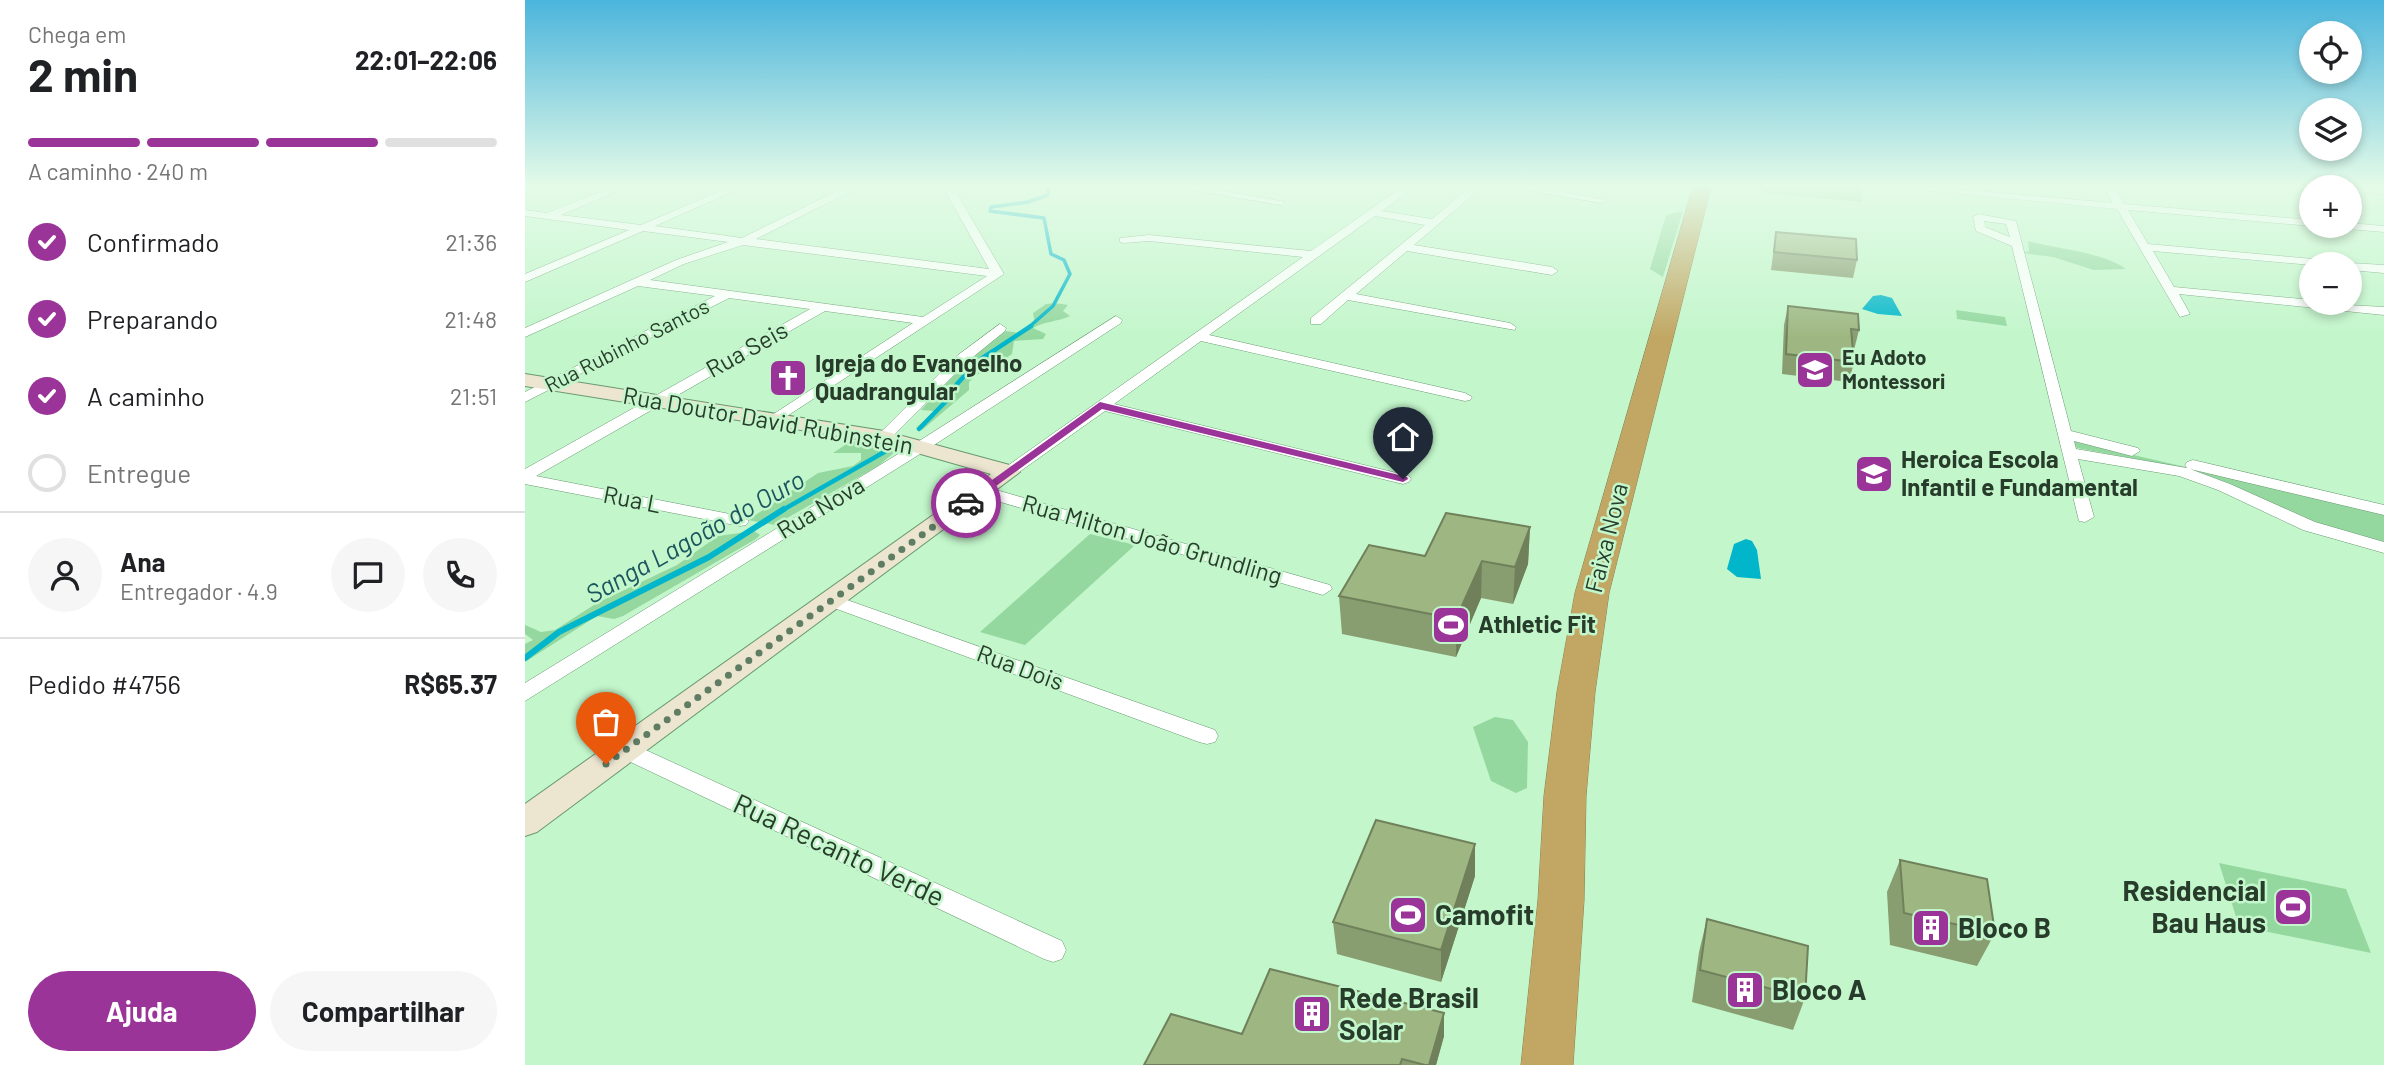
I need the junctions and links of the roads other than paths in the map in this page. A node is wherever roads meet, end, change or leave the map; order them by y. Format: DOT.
graph roads {
  1 [pos="624,237"];
  2 [pos="718,237"];
  3 [pos="753,237"];
  4 [pos="977,237"];
  5 [pos="1341,237"];
  6 [pos="1418,237"];
  7 [pos="1687,237"];
  8 [pos="2138,237"];
  9 [pos="746,240"];
  10 [pos="1124,240"];
  11 [pos="2017,244"];
  12 [pos="1405,247"];
  13 [pos="2144,247"];
  14 [pos="1315,255"];
  15 [pos="2299,261"];
  16 [pos="525,265"];
  17 [pos="2362,267"];
  18 [pos="547,269"];
  19 [pos="2384,269"];
  20 [pos="1552,271"];
  21 [pos="998,274"];
  22 [pos="525,278"];
  23 [pos="636,282"];
  24 [pos="2170,290"];
  25 [pos="728,294"];
  26 [pos="1345,296"];
  27 [pos="823,307"];
  28 [pos="2384,311"];
  29 [pos="2184,314"];
  30 [pos="1116,320"];
  31 [pos="926,321"];
  32 [pos="1316,321"];
  33 [pos="1510,327"];
  34 [pos="1000,328"];
  35 [pos="525,333"];
  36 [pos="1199,337"];
  37 [pos="525,380"];
  38 [pos="551,384"];
  39 [pos="1465,397"];
  40 [pos="525,398"];
  41 [pos="655,401"];
  42 [pos="1100,405"];
  43 [pos="773,419"];
  44 [pos="2064,434"];
  45 [pos="884,436"];
  46 [pos="922,446"];
  47 [pos="2068,452"];
  48 [pos="1009,471"];
  49 [pos="525,478"];
  50 [pos="1403,479"];
  51 [pos="982,492"];
  52 [pos="2384,510"];
  53 [pos="2085,517"];
  54 [pos="740,521"];
  55 [pos="2384,548"];
  56 [pos="1323,589"];
  57 [pos="833,601"];
  58 [pos="525,693"];
  59 [pos="1207,736"];
  60 [pos="626,750"];
  61 [pos="525,822"];
  62 [pos="1053,950"];
  63 [pos="1547,1065"];
  1 -- 18 [label="street"];
  2 -- 9 [label="street"];
  3 -- 9 [label="street"];
  4 -- 21 [label="street"];
  5 -- 14 [label="street"];
  6 -- 12 [label="street"];
  7 -- 63 [label="highway, Faixa Nova"];
  8 -- 13 [label="street"];
  9 -- 21 [label="street"];
  9 -- 23 [label="street"];
  10 -- 14 [label="street"];
  11 -- 44 [label="street"];
  12 -- 20 [label="street"];
  12 -- 26 [label="street"];
  13 -- 15 [label="street"];
  13 -- 24 [label="street"];
  14 -- 36 [label="street"];
  16 -- 18 [label="street"];
  17 -- 19 [label="street"];
  18 -- 22 [label="street"];
  21 -- 31 [label="street"];
  23 -- 25 [label="street"];
  23 -- 35 [label="street"];
  24 -- 28 [label="street"];
  24 -- 29 [label="street"];
  25 -- 27 [label="street"];
  25 -- 38 [label="street, Rua Rubinho Santos"];
  26 -- 32 [label="street"];
  26 -- 33 [label="street"];
  27 -- 31 [label="street"];
  27 -- 41 [label="street, Rua Seis"];
  30 -- 46 [label="street, Rua Nova"];
  31 -- 43 [label="street"];
  34 -- 45 [label="street"];
  36 -- 39 [label="street"];
  36 -- 42 [label="street"];
  37 -- 38 [label="street, Rua Doutor David Rubinstein"];
  38 -- 40 [label="street, Rua Rubinho Santos"];
  38 -- 41 [label="street, Rua Doutor David Rubinstein"];
  41 -- 43 [label="street, Rua Doutor David Rubinstein"];
  41 -- 49 [label="street, Rua Seis"];
  42 -- 48 [label="street"];
  42 -- 50 [label="street"];
  43 -- 45 [label="street, Rua Doutor David Rubinstein"];
  44 -- 47 [label="street"];
  44 -- 52 [label="street"];
  45 -- 46 [label="street, Rua Doutor David Rubinstein"];
  46 -- 48 [label="street, Rua Doutor David Rubinstein"];
  46 -- 58 [label="street, Rua Nova"];
  47 -- 53 [label="street"];
  47 -- 55 [label="street"];
  48 -- 51 [label="street"];
  49 -- 54 [label="street, Rua L"];
  51 -- 56 [label="street, Rua Milton João Grundling"];
  51 -- 57 [label="street"];
  57 -- 59 [label="street, Rua Dois"];
  57 -- 60 [label="street"];
  60 -- 61 [label="street"];
  60 -- 62 [label="street, Rua Recanto Verde"];
}
